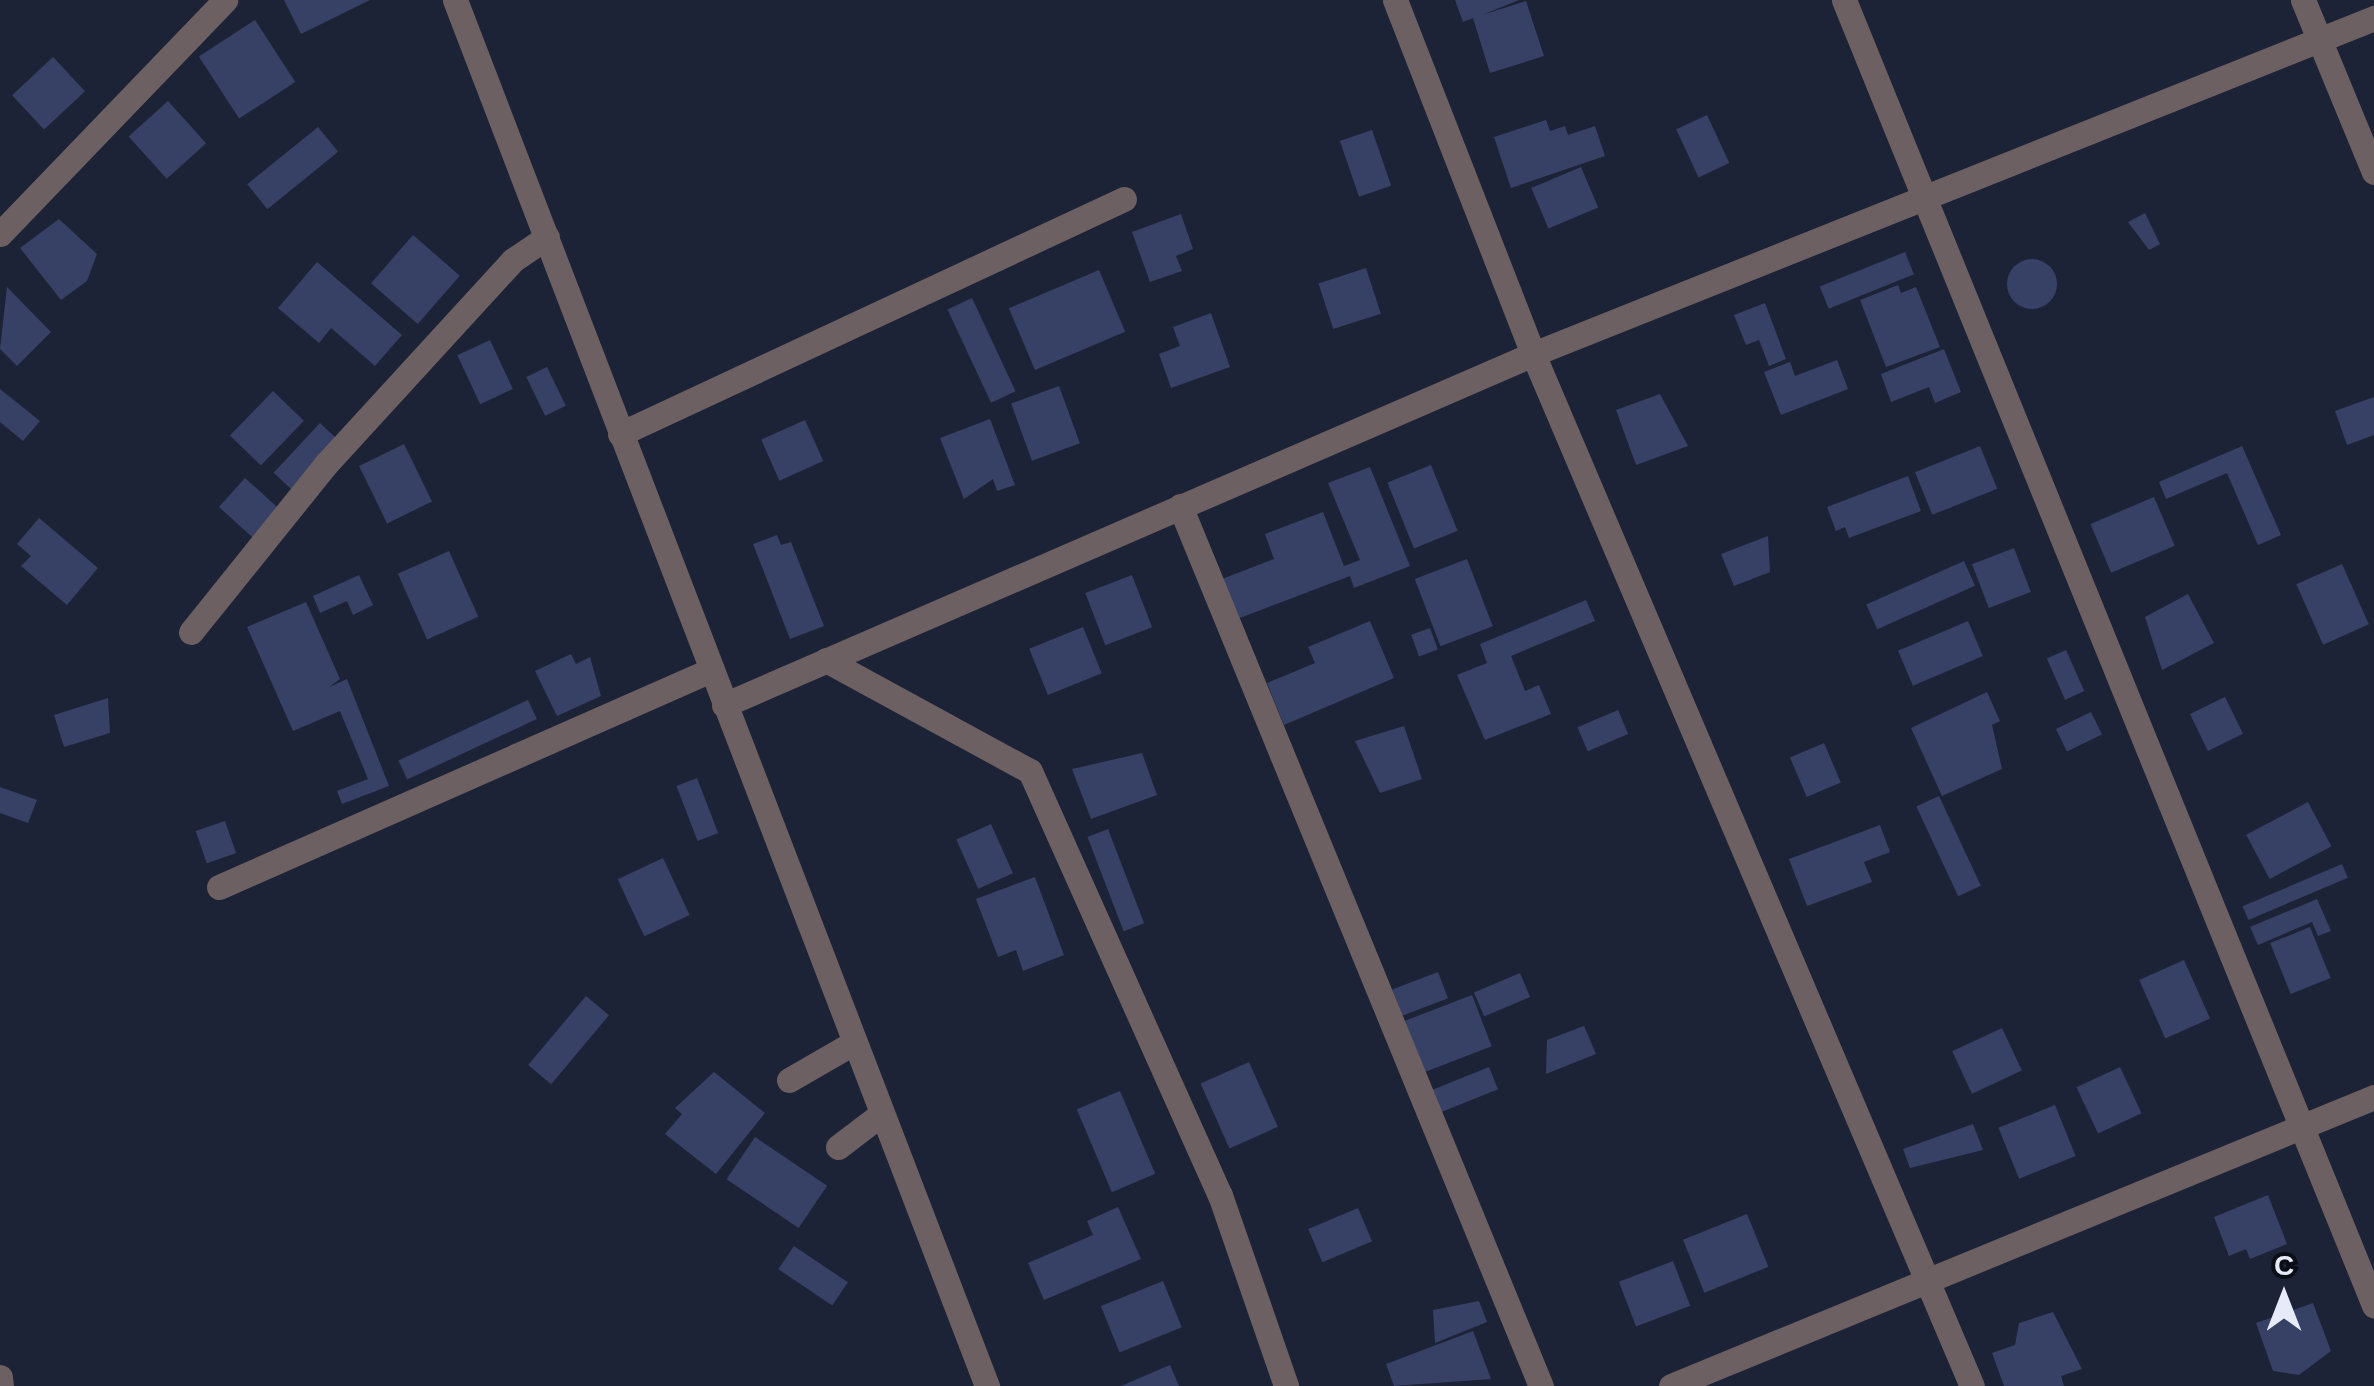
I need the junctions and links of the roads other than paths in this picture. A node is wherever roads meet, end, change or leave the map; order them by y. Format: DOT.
graph roads {
  1 [pos="224,0"];
  2 [pos="455,0"];
  3 [pos="1395,0"];
  4 [pos="1844,0"];
  5 [pos="2303,0"];
  6 [pos="2374,18"];
  7 [pos="2319,41"];
  8 [pos="2374,172"];
  9 [pos="1124,199"];
  10 [pos="1923,200"];
  11 [pos="0,234"];
  12 [pos="547,236"];
  13 [pos="1533,354"];
  14 [pos="620,434"];
  15 [pos="1180,506"];
  16 [pos="191,632"];
  17 [pos="826,660"];
  18 [pos="711,670"];
  19 [pos="724,705"];
  20 [pos="219,887"];
  21 [pos="853,1043"];
  22 [pos="789,1080"];
  23 [pos="2374,1097"];
  24 [pos="880,1115"];
  25 [pos="2299,1126"];
  26 [pos="838,1147"];
  27 [pos="1926,1284"];
  28 [pos="2374,1306"];
  29 [pos="0,1377"];
  30 [pos="1,1386"];
  31 [pos="988,1386"];
  32 [pos="1286,1386"];
  33 [pos="1541,1386"];
  34 [pos="1671,1386"];
  35 [pos="1972,1386"];
  1 -- 11 [label="street"];
  2 -- 12 [label="street"];
  3 -- 13 [label="street"];
  4 -- 10 [label="street"];
  5 -- 7 [label="street"];
  6 -- 7 [label="street"];
  7 -- 8 [label="street"];
  7 -- 10 [label="street"];
  9 -- 14 [label="street"];
  10 -- 13 [label="street"];
  10 -- 25 [label="street"];
  12 -- 14 [label="street"];
  12 -- 16 [label="street"];
  13 -- 15 [label="street"];
  13 -- 27 [label="street"];
  14 -- 18 [label="street"];
  15 -- 17 [label="street"];
  15 -- 33 [label="street"];
  17 -- 19 [label="street"];
  17 -- 32 [label="street"];
  18 -- 19 [label="street"];
  18 -- 20 [label="street"];
  19 -- 21 [label="street"];
  21 -- 22 [label="street"];
  21 -- 24 [label="street"];
  23 -- 25 [label="street"];
  24 -- 26 [label="street"];
  24 -- 31 [label="street"];
  25 -- 27 [label="street"];
  25 -- 28 [label="street"];
  27 -- 34 [label="street"];
  27 -- 35 [label="street"];
  29 -- 30 [label="street"];
}
